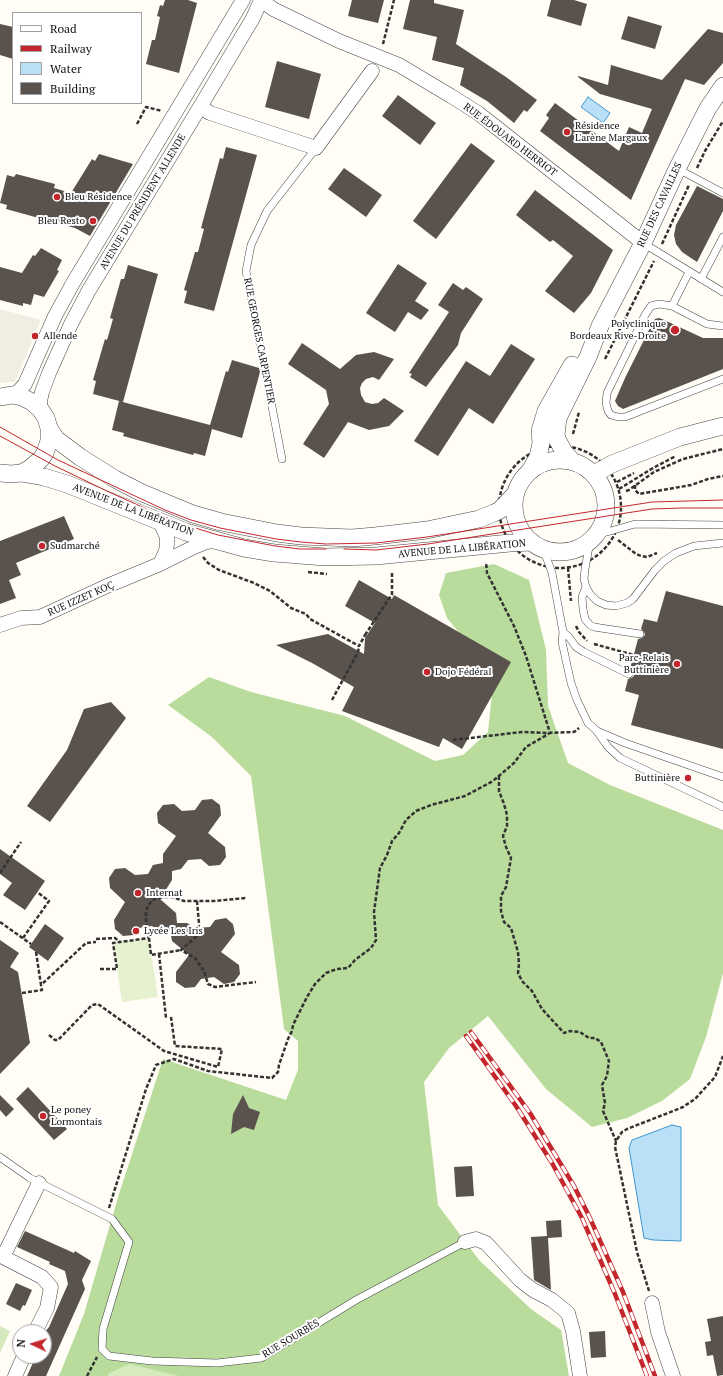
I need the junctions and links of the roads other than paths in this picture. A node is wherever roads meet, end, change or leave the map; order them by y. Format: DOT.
graph roads {
  1 [pos="242,0"];
  2 [pos="261,0"];
  3 [pos="372,71"];
  4 [pos="723,86"];
  5 [pos="200,107"];
  6 [pos="316,148"];
  7 [pos="678,168"];
  8 [pos="723,193"];
  9 [pos="723,237"];
  10 [pos="643,243"];
  11 [pos="689,272"];
  12 [pos="701,279"];
  13 [pos="723,292"];
  14 [pos="672,306"];
  15 [pos="600,326"];
  16 [pos="723,326"];
  17 [pos="723,379"];
  18 [pos="6,396"];
  19 [pos="40,410"];
  20 [pos="723,426"];
  21 [pos="48,428"];
  22 [pos="282,459"];
  23 [pos="573,462"];
  24 [pos="530,471"];
  25 [pos="0,473"];
  26 [pos="21,473"];
  27 [pos="594,474"];
  28 [pos="516,493"];
  29 [pos="160,522"];
  30 [pos="723,525"];
  31 [pos="594,536"];
  32 [pos="216,541"];
  33 [pos="723,543"];
  34 [pos="537,545"];
  35 [pos="160,564"];
  36 [pos="586,587"];
  37 [pos="0,625"];
  38 [pos="563,632"];
  39 [pos="640,634"];
  40 [pos="629,674"];
  41 [pos="596,730"];
  42 [pos="723,777"];
  43 [pos="723,807"];
  44 [pos="0,1158"];
  45 [pos="39,1183"];
  46 [pos="465,1242"];
  47 [pos="652,1303"];
  48 [pos="39,1324"];
  49 [pos="20,1364"];
  50 [pos="15,1376"];
  51 [pos="580,1376"];
  52 [pos="673,1376"];
  1 -- 18 [label="street, AVENUE DU PRÉSIDENT ALLENDE"];
  2 -- 5 [label="street, AVENUE DU PRÉSIDENT ALLENDE"];
  2 -- 10 [label="street, RUE ÉDOUARD HERRIOT"];
  3 -- 6 [label="street, RUE GEORGES CARPENTIER"];
  4 -- 7 [label="street, RUE DES CAVAILLES"];
  5 -- 6 [label="street"];
  5 -- 19 [label="street, AVENUE DU PRÉSIDENT ALLENDE"];
  6 -- 22 [label="lane, RUE GEORGES CARPENTIER"];
  7 -- 8 [label="lane"];
  7 -- 10 [label="street, RUE DES CAVAILLES"];
  9 -- 12 [label="lane"];
  10 -- 11 [label="lane"];
  10 -- 15 [label="street, RUE DES CAVAILLES"];
  11 -- 12 [label="lane"];
  11 -- 14 [label="lane"];
  12 -- 13 [label="lane"];
  14 -- 16 [label="lane"];
  14 -- 17 [label="lane"];
  15 -- 23 [label="street, RUE DES CAVAILLES"];
  15 -- 24 [label="street, RUE DES CAVAILLES"];
  18 -- 19 [label="street"];
  19 -- 21 [label="street"];
  20 -- 27 [label="street"];
  21 -- 26 [label="street"];
  21 -- 28 [label="street, AVENUE DE LA LIBÉRATION"];
  23 -- 24 [label="street"];
  23 -- 27 [label="street"];
  24 -- 28 [label="street"];
  25 -- 26 [label="street, AVENUE DE LA LIBÉRATION"];
  26 -- 29 [label="street, AVENUE DE LA LIBÉRATION"];
  27 -- 31 [label="street"];
  28 -- 34 [label="street"];
  29 -- 32 [label="street, AVENUE DE LA LIBÉRATION"];
  29 -- 35 [label="street"];
  30 -- 31 [label="lane"];
  31 -- 34 [label="street"];
  31 -- 36 [label="lane"];
  32 -- 34 [label="street, AVENUE DE LA LIBÉRATION"];
  32 -- 35 [label="street, RUE IZZET KOÇ"];
  33 -- 36 [label="lane"];
  34 -- 38 [label="lane"];
  35 -- 37 [label="street, RUE IZZET KOÇ"];
  36 -- 39 [label="lane"];
  38 -- 40 [label="lane"];
  38 -- 41 [label="lane"];
  41 -- 42 [label="lane"];
  41 -- 43 [label="lane"];
  44 -- 45 [label="lane"];
  45 -- 46 [label="lane, RUE SOURBÈS"];
  45 -- 48 [label="street"];
  46 -- 51 [label="street, RUE SOURBÈS"];
  47 -- 52 [label="street"];
  49 -- 50 [label="street"];
}
